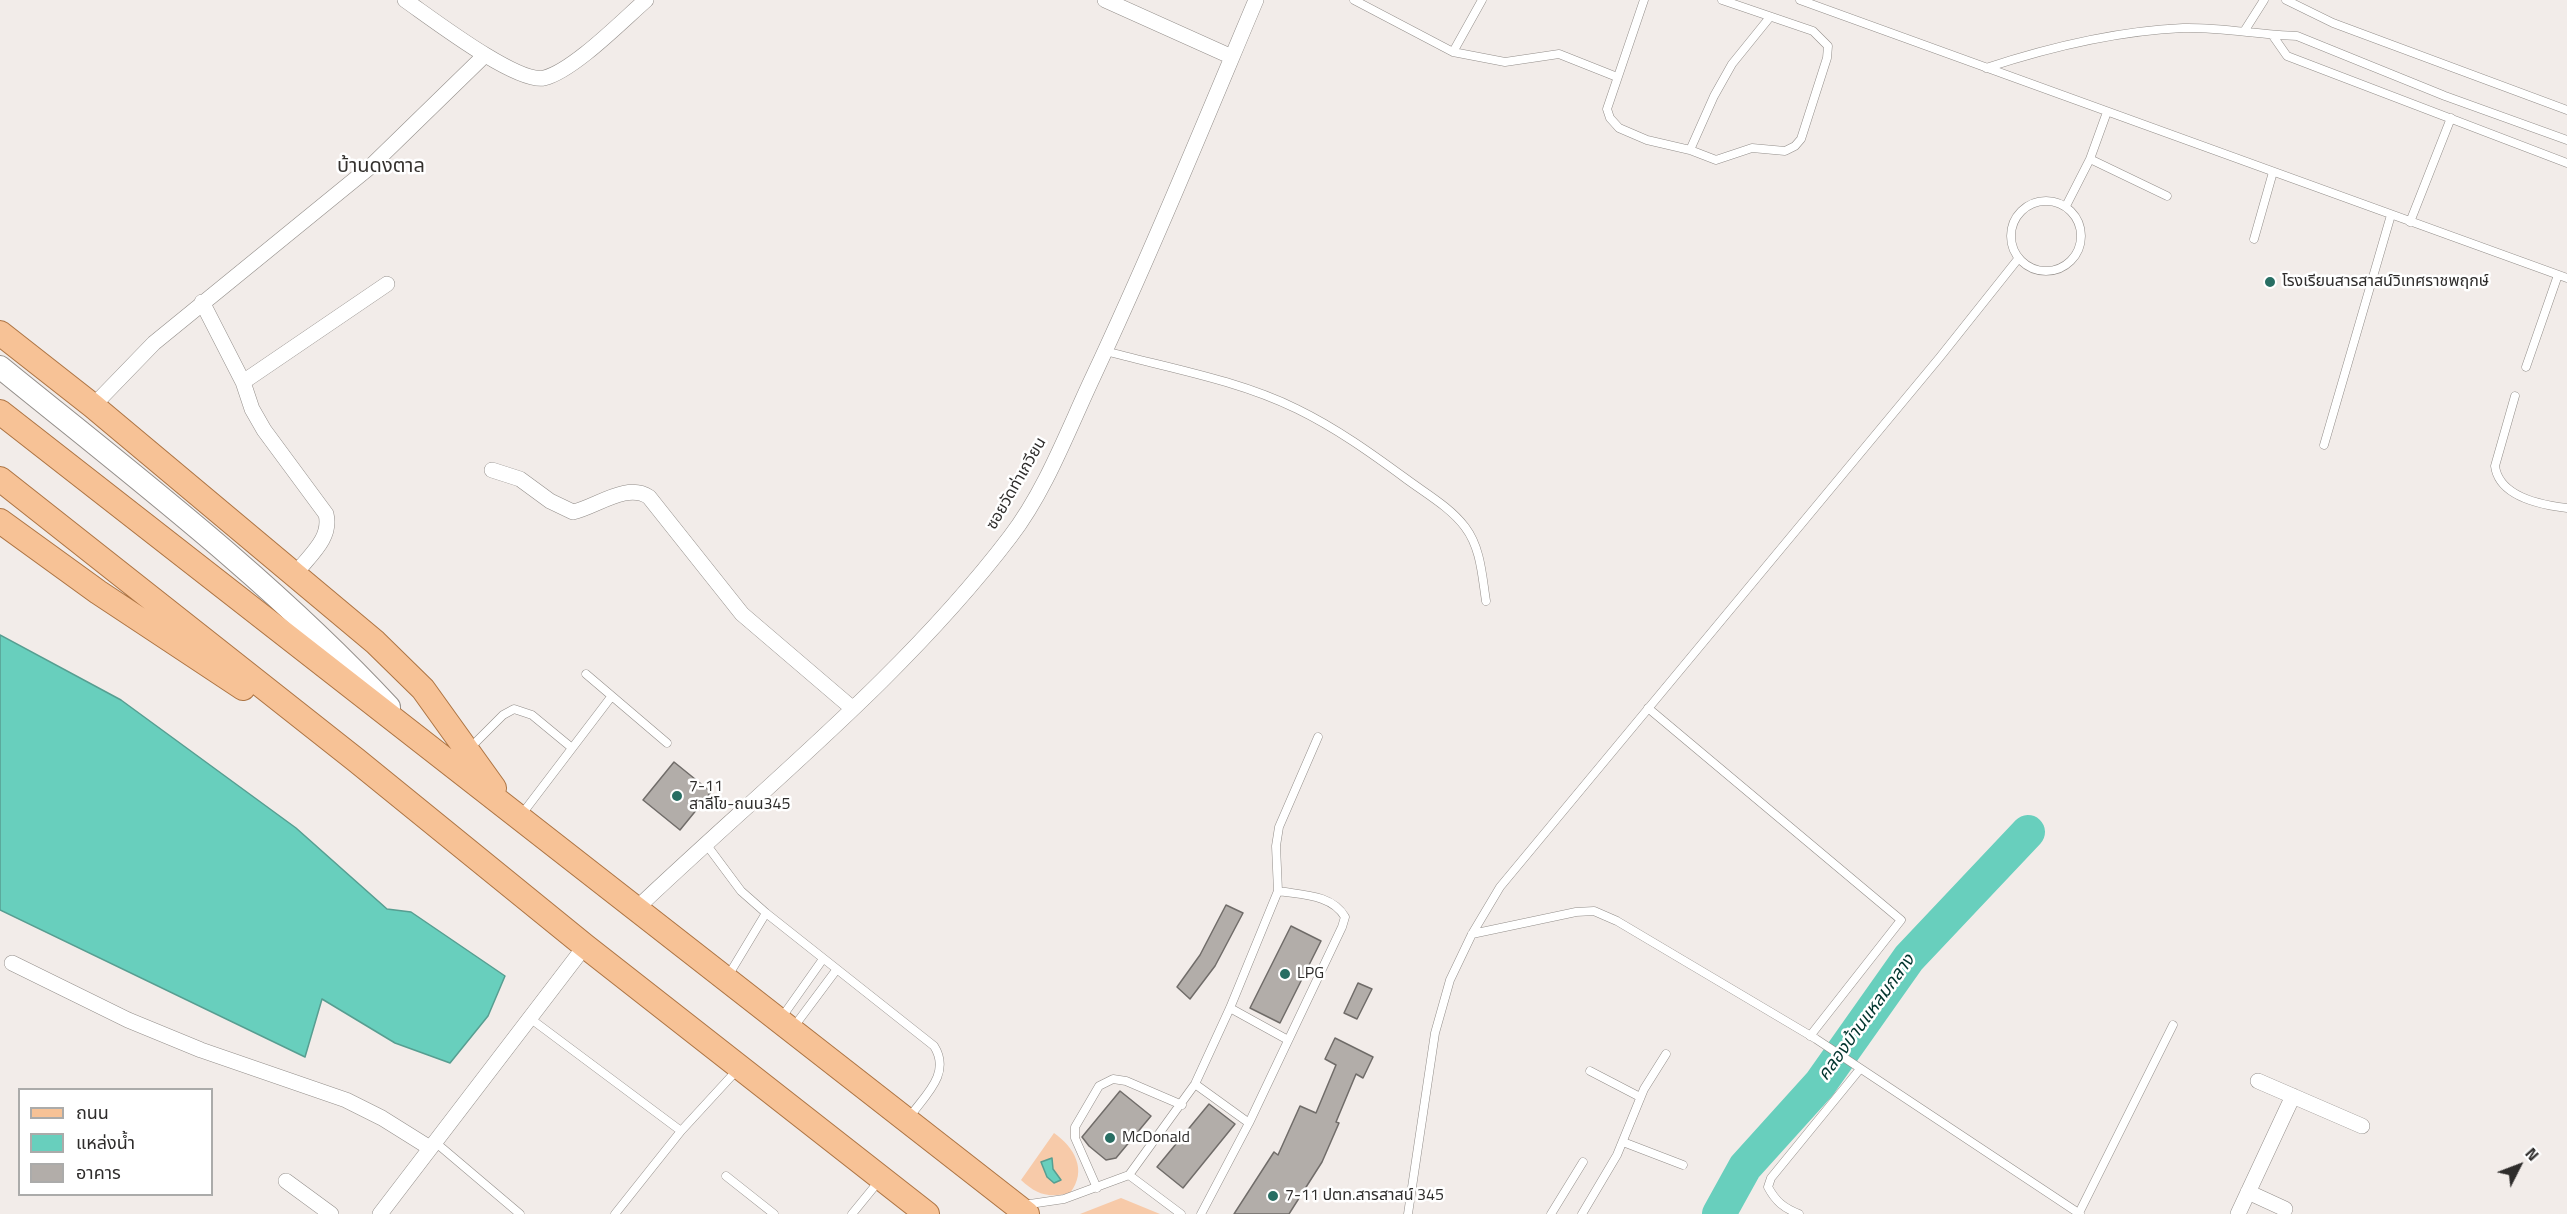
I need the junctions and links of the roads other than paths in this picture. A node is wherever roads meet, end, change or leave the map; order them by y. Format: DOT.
graph roads {
  1 [pos="405,0"];
  2 [pos="646,0"];
  3 [pos="1105,0"];
  4 [pos="1256,0"];
  5 [pos="1354,0"];
  6 [pos="1482,0"];
  7 [pos="1644,0"];
  8 [pos="1722,0"];
  9 [pos="1800,0"];
  10 [pos="2264,0"];
  11 [pos="2286,0"];
  12 [pos="1369,3"];
  13 [pos="1770,17"];
  14 [pos="2245,30"];
  15 [pos="2273,36"];
  16 [pos="1454,52"];
  17 [pos="485,55"];
  18 [pos="1232,57"];
  19 [pos="1986,68"];
  20 [pos="1617,77"];
  21 [pos="2567,110"];
  22 [pos="2107,112"];
  23 [pos="2451,118"];
  24 [pos="2567,140"];
  25 [pos="1690,150"];
  26 [pos="2090,159"];
  27 [pos="2567,163"];
  28 [pos="2273,172"];
  29 [pos="2168,196"];
  30 [pos="2066,206"];
  31 [pos="2391,215"];
  32 [pos="2410,222"];
  33 [pos="2254,238"];
  34 [pos="2018,259"];
  35 [pos="2558,275"];
  36 [pos="2567,278"];
  37 [pos="387,284"];
  38 [pos="202,302"];
  39 [pos="0,333"];
  40 [pos="1105,351"];
  41 [pos="0,367"];
  42 [pos="2526,367"];
  43 [pos="243,382"];
  44 [pos="2516,396"];
  45 [pos="93,405"];
  46 [pos="0,412"];
  47 [pos="2324,445"];
  48 [pos="492,470"];
  49 [pos="0,479"];
  50 [pos="2567,508"];
  51 [pos="0,521"];
  52 [pos="296,573"];
  53 [pos="1486,601"];
  54 [pos="585,674"];
  55 [pos="611,697"];
  56 [pos="852,708"];
  57 [pos="1648,708"];
  58 [pos="1318,737"];
  59 [pos="418,738"];
  60 [pos="668,743"];
  61 [pos="572,748"];
  62 [pos="468,750"];
  63 [pos="356,760"];
  64 [pos="513,812"];
  65 [pos="706,844"];
  66 [pos="1278,891"];
  67 [pos="636,909"];
  68 [pos="766,913"];
  69 [pos="1472,934"];
  70 [pos="585,946"];
  71 [pos="823,958"];
  72 [pos="12,963"];
  73 [pos="837,969"];
  74 [pos="725,980"];
  75 [pos="1230,1008"];
  76 [pos="531,1019"];
  77 [pos="2173,1025"];
  78 [pos="785,1026"];
  79 [pos="1814,1038"];
  80 [pos="1288,1040"];
  81 [pos="1666,1054"];
  82 [pos="739,1068"];
  83 [pos="1860,1069"];
  84 [pos="1590,1071"];
  85 [pos="2258,1081"];
  86 [pos="1195,1084"];
  87 [pos="2293,1096"];
  88 [pos="1640,1097"];
  89 [pos="1182,1105"];
  90 [pos="906,1121"];
  91 [pos="1249,1123"];
  92 [pos="2362,1126"];
  93 [pos="681,1131"];
  94 [pos="1623,1142"];
  95 [pos="433,1145"];
  96 [pos="1583,1162"];
  97 [pos="1683,1165"];
  98 [pos="1129,1175"];
  99 [pos="726,1176"];
  100 [pos="882,1178"];
  101 [pos="286,1181"];
  102 [pos="1097,1188"];
  103 [pos="2248,1192"];
  104 [pos="2285,1209"];
  105 [pos="1021,1210"];
  106 [pos="331,1214"];
  107 [pos="380,1214"];
  108 [pos="520,1214"];
  109 [pos="615,1214"];
  110 [pos="774,1214"];
  111 [pos="852,1214"];
  112 [pos="927,1214"];
  113 [pos="1181,1214"];
  114 [pos="1201,1214"];
  115 [pos="1408,1214"];
  116 [pos="1551,1214"];
  117 [pos="1582,1214"];
  118 [pos="1799,1214"];
  119 [pos="2080,1214"];
  120 [pos="2238,1214"];
  1 -- 17 [label="street"];
  2 -- 17 [label="street"];
  3 -- 18 [label="street"];
  4 -- 18 [label="street, ซอยวัดท่าเกวียน"];
  5 -- 12 [label="lane"];
  6 -- 16 [label="lane"];
  7 -- 20 [label="lane"];
  8 -- 13 [label="lane"];
  9 -- 19 [label="lane"];
  10 -- 14 [label="lane"];
  11 -- 21 [label="lane"];
  12 -- 16 [label="lane"];
  13 -- 25 [label="lane"];
  13 -- 25 [label="lane"];
  14 -- 15 [label="lane"];
  14 -- 19 [label="lane"];
  15 -- 23 [label="lane"];
  15 -- 24 [label="lane"];
  16 -- 20 [label="lane"];
  17 -- 38 [label="street"];
  18 -- 40 [label="street, ซอยวัดท่าเกวียน"];
  19 -- 22 [label="lane"];
  20 -- 25 [label="lane"];
  22 -- 26 [label="lane"];
  22 -- 28 [label="lane"];
  23 -- 27 [label="lane"];
  23 -- 32 [label="lane"];
  26 -- 29 [label="lane"];
  26 -- 30 [label="lane"];
  28 -- 31 [label="lane"];
  28 -- 33 [label="lane"];
  30 -- 34 [label="lane"];
  30 -- 34 [label="lane"];
  31 -- 32 [label="lane"];
  31 -- 47 [label="lane"];
  32 -- 35 [label="lane"];
  34 -- 57 [label="lane"];
  35 -- 36 [label="lane"];
  35 -- 42 [label="lane"];
  37 -- 43 [label="street"];
  38 -- 43 [label="street"];
  38 -- 45 [label="street"];
  39 -- 45 [label="main road"];
  40 -- 53 [label="lane"];
  40 -- 56 [label="street, ซอยวัดท่าเกวียน"];
  41 -- 59 [label="main road"];
  43 -- 52 [label="street"];
  44 -- 50 [label="lane"];
  45 -- 52 [label="main road"];
  46 -- 59 [label="main road"];
  48 -- 56 [label="street"];
  49 -- 63 [label="main road"];
  51 -- 63 [label="main road"];
  52 -- 62 [label="main road"];
  54 -- 55 [label="lane"];
  55 -- 60 [label="lane"];
  55 -- 61 [label="lane"];
  56 -- 65 [label="street, ซอยวัดท่าเกวียน"];
  57 -- 69 [label="lane"];
  57 -- 79 [label="lane"];
  58 -- 66 [label="lane"];
  59 -- 64 [label="main road"];
  61 -- 62 [label="lane"];
  61 -- 64 [label="lane"];
  62 -- 64 [label="main road"];
  63 -- 70 [label="main road"];
  64 -- 67 [label="main road"];
  65 -- 67 [label="street, ซอยวัดท่าเกวียน"];
  65 -- 68 [label="lane"];
  66 -- 75 [label="lane"];
  66 -- 80 [label="lane"];
  67 -- 74 [label="main road"];
  68 -- 71 [label="lane"];
  68 -- 74 [label="lane"];
  69 -- 79 [label="lane"];
  69 -- 115 [label="lane"];
  70 -- 76 [label="street"];
  70 -- 82 [label="main road"];
  71 -- 73 [label="lane"];
  71 -- 78 [label="lane"];
  72 -- 95 [label="street"];
  73 -- 78 [label="lane"];
  73 -- 90 [label="lane"];
  74 -- 78 [label="main road"];
  75 -- 80 [label="lane"];
  75 -- 86 [label="lane"];
  76 -- 93 [label="lane"];
  76 -- 95 [label="street"];
  77 -- 119 [label="lane"];
  78 -- 90 [label="main road"];
  79 -- 83 [label="lane"];
  80 -- 91 [label="lane"];
  81 -- 88 [label="lane"];
  82 -- 93 [label="lane"];
  82 -- 100 [label="main road"];
  83 -- 118 [label="lane"];
  83 -- 119 [label="lane"];
  84 -- 88 [label="lane"];
  85 -- 87 [label="street"];
  86 -- 89 [label="lane"];
  86 -- 91 [label="lane"];
  87 -- 92 [label="street"];
  87 -- 103 [label="street"];
  88 -- 94 [label="lane"];
  89 -- 98 [label="lane"];
  89 -- 102 [label="lane"];
  90 -- 105 [label="main road"];
  91 -- 114 [label="lane"];
  93 -- 109 [label="lane"];
  94 -- 97 [label="lane"];
  94 -- 117 [label="lane"];
  95 -- 107 [label="street"];
  95 -- 108 [label="lane"];
  96 -- 116 [label="lane"];
  98 -- 102 [label="lane"];
  98 -- 113 [label="lane"];
  99 -- 110 [label="lane"];
  100 -- 111 [label="lane"];
  100 -- 112 [label="main road"];
  101 -- 106 [label="street"];
  102 -- 105 [label="lane"];
  103 -- 104 [label="street"];
  103 -- 120 [label="street"];
}
